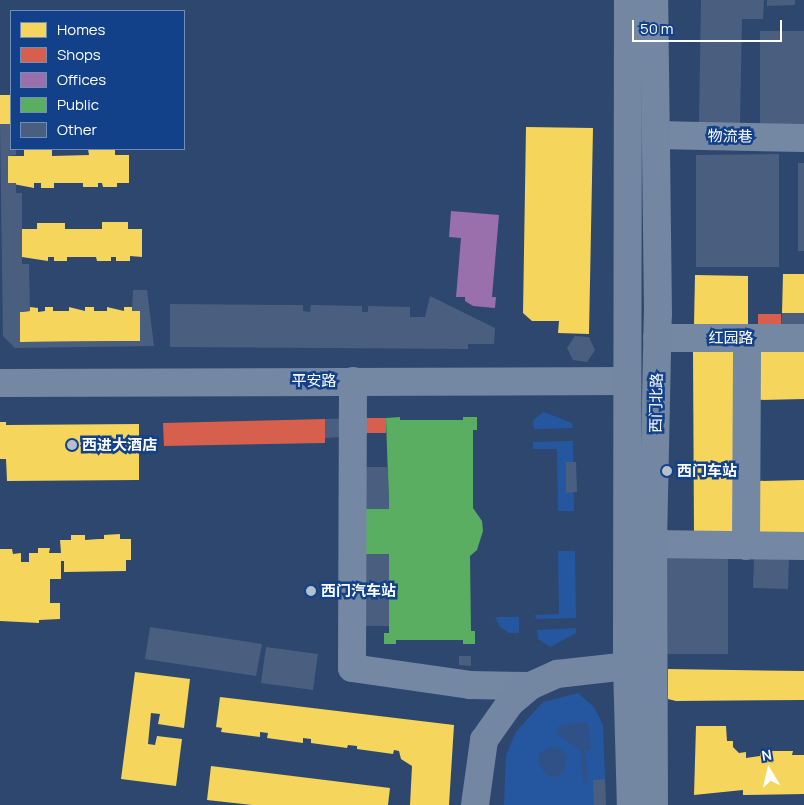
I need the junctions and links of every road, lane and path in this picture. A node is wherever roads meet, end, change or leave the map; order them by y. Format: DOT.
graph roads {
  1 [pos="628,0"];
  2 [pos="654,0"];
  3 [pos="656,135"];
  4 [pos="804,138"];
  5 [pos="657,338"];
  6 [pos="746,338"];
  7 [pos="804,338"];
  8 [pos="353,381"];
  9 [pos="627,381"];
  10 [pos="0,383"];
  11 [pos="653,544"];
  12 [pos="746,546"];
  13 [pos="804,546"];
  14 [pos="627,666"];
  15 [pos="530,686"];
  16 [pos="476,805"];
  17 [pos="631,805"];
  18 [pos="654,805"];
  1 -- 9 [label="main road, 西门北路"];
  2 -- 3 [label="main road, 西门北路"];
  3 -- 4 [label="street, 物流巷"];
  3 -- 5 [label="main road, 西门北路"];
  5 -- 6 [label="street, 红园路"];
  5 -- 11 [label="main road, 西门北路"];
  6 -- 7 [label="street, 红园路"];
  6 -- 12 [label="street"];
  8 -- 9 [label="street, 平安路"];
  8 -- 10 [label="street, 平安路"];
  8 -- 15 [label="street"];
  9 -- 14 [label="main road, 西门北路"];
  11 -- 12 [label="street"];
  11 -- 18 [label="main road, 西门北路"];
  12 -- 13 [label="street"];
  14 -- 15 [label="main road"];
  14 -- 17 [label="main road, 西门北路"];
  15 -- 16 [label="main road"];
}
